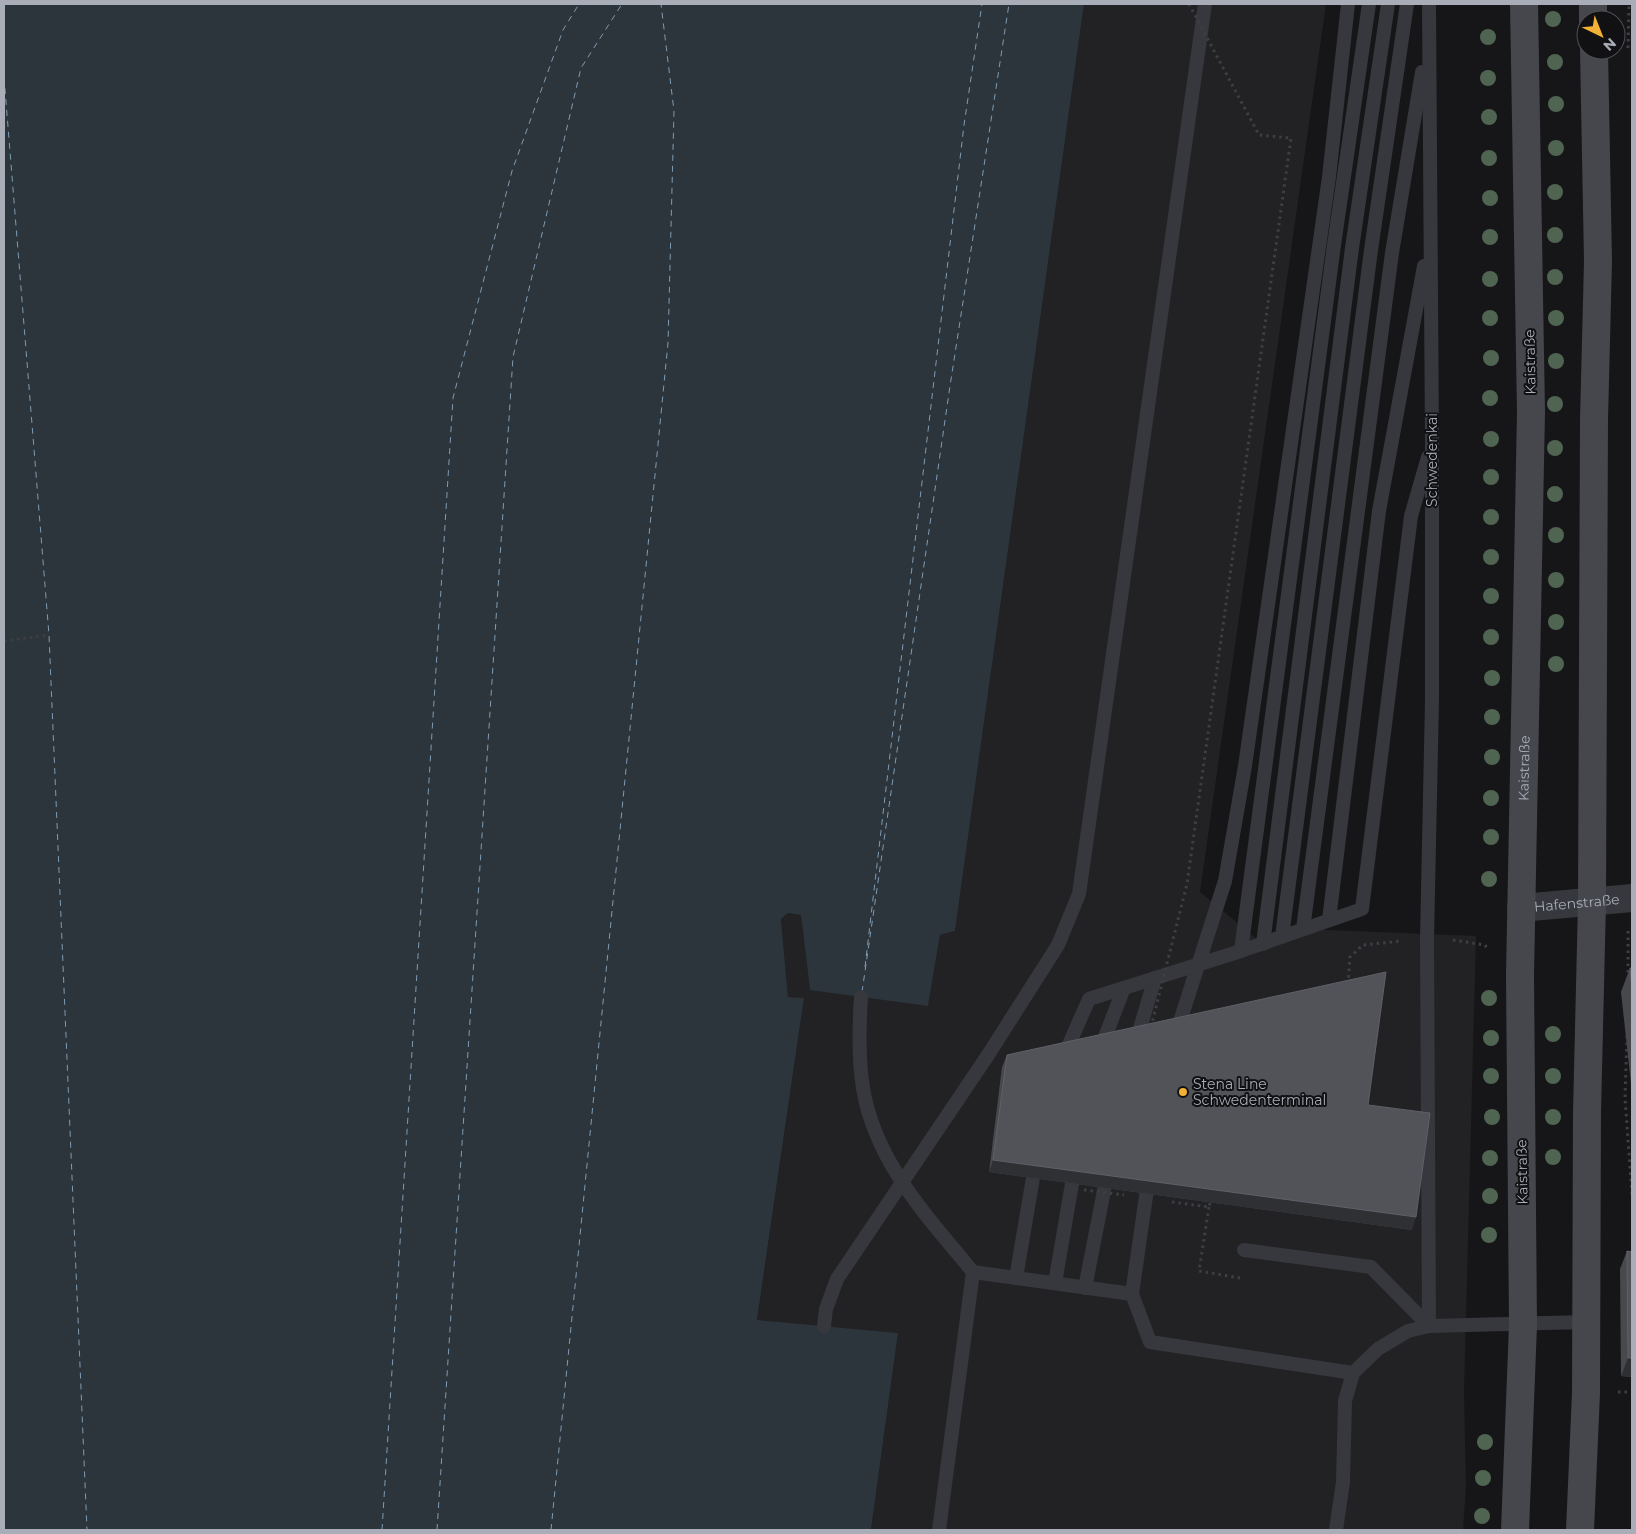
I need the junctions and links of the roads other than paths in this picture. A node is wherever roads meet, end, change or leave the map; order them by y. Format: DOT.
graph roads {
  1 [pos="1205,4"];
  2 [pos="1348,4"];
  3 [pos="1369,4"];
  4 [pos="1388,4"];
  5 [pos="1407,4"];
  6 [pos="1429,4"];
  7 [pos="1524,4"];
  8 [pos="1429,32"];
  9 [pos="1594,60"];
  10 [pos="1430,233"];
  11 [pos="1432,442"];
  12 [pos="1632,898"];
  13 [pos="1592,902"];
  14 [pos="1521,908"];
  15 [pos="1329,920"];
  16 [pos="1303,929"];
  17 [pos="1282,937"];
  18 [pos="1263,944"];
  19 [pos="1241,951"];
  20 [pos="1197,966"];
  21 [pos="1155,978"];
  22 [pos="1124,988"];
  23 [pos="861,997"];
  24 [pos="1171,1049"];
  25 [pos="1132,1059"];
  26 [pos="1096,1060"];
  27 [pos="1056,1072"];
  28 [pos="1040,1144"];
  29 [pos="1077,1152"];
  30 [pos="1112,1154"];
  31 [pos="1151,1160"];
  32 [pos="902,1184"];
  33 [pos="1244,1250"];
  34 [pos="973,1272"];
  35 [pos="1016,1278"];
  36 [pos="1056,1283"];
  37 [pos="1086,1288"];
  38 [pos="1132,1294"];
  39 [pos="1587,1322"];
  40 [pos="1524,1325"];
  41 [pos="824,1326"];
  42 [pos="1429,1326"];
  43 [pos="1353,1373"];
  44 [pos="938,1530"];
  45 [pos="1336,1530"];
  46 [pos="1515,1530"];
  47 [pos="1580,1530"];
  1 -- 32 [label="lane"];
  2 -- 20 [label="lane"];
  3 -- 19 [label="lane"];
  4 -- 18 [label="lane"];
  5 -- 17 [label="lane"];
  6 -- 8 [label="lane, Schwedenkai"];
  7 -- 14 [label="main road, Kaistraße"];
  8 -- 10 [label="lane, Schwedenkai"];
  8 -- 16 [label="lane"];
  9 -- 13 [label="main road"];
  10 -- 11 [label="lane, Schwedenkai"];
  10 -- 15 [label="lane"];
  11 -- 15 [label="lane"];
  11 -- 42 [label="lane, Schwedenkai"];
  12 -- 13 [label="street, Hafenstraße"];
  13 -- 14 [label="street, Hafenstraße"];
  13 -- 39 [label="main road"];
  14 -- 40 [label="main road, Kaistraße"];
  15 -- 16 [label="lane"];
  16 -- 17 [label="lane"];
  17 -- 18 [label="lane"];
  18 -- 19 [label="lane"];
  19 -- 20 [label="lane"];
  20 -- 21 [label="lane"];
  20 -- 24 [label="lane"];
  21 -- 22 [label="lane"];
  21 -- 25 [label="lane"];
  22 -- 26 [label="lane"];
  22 -- 27 [label="lane"];
  23 -- 32 [label="lane"];
  28 -- 35 [label="lane"];
  29 -- 36 [label="lane"];
  30 -- 37 [label="lane"];
  31 -- 38 [label="lane"];
  32 -- 34 [label="lane"];
  32 -- 41 [label="lane"];
  33 -- 42 [label="lane"];
  34 -- 35 [label="lane"];
  34 -- 44 [label="lane"];
  35 -- 36 [label="lane"];
  36 -- 37 [label="lane"];
  37 -- 38 [label="lane"];
  38 -- 43 [label="lane"];
  39 -- 40 [label="lane"];
  39 -- 47 [label="main road"];
  40 -- 42 [label="lane"];
  40 -- 46 [label="main road, Kaistraße"];
  42 -- 43 [label="lane"];
  43 -- 45 [label="lane"];
}
